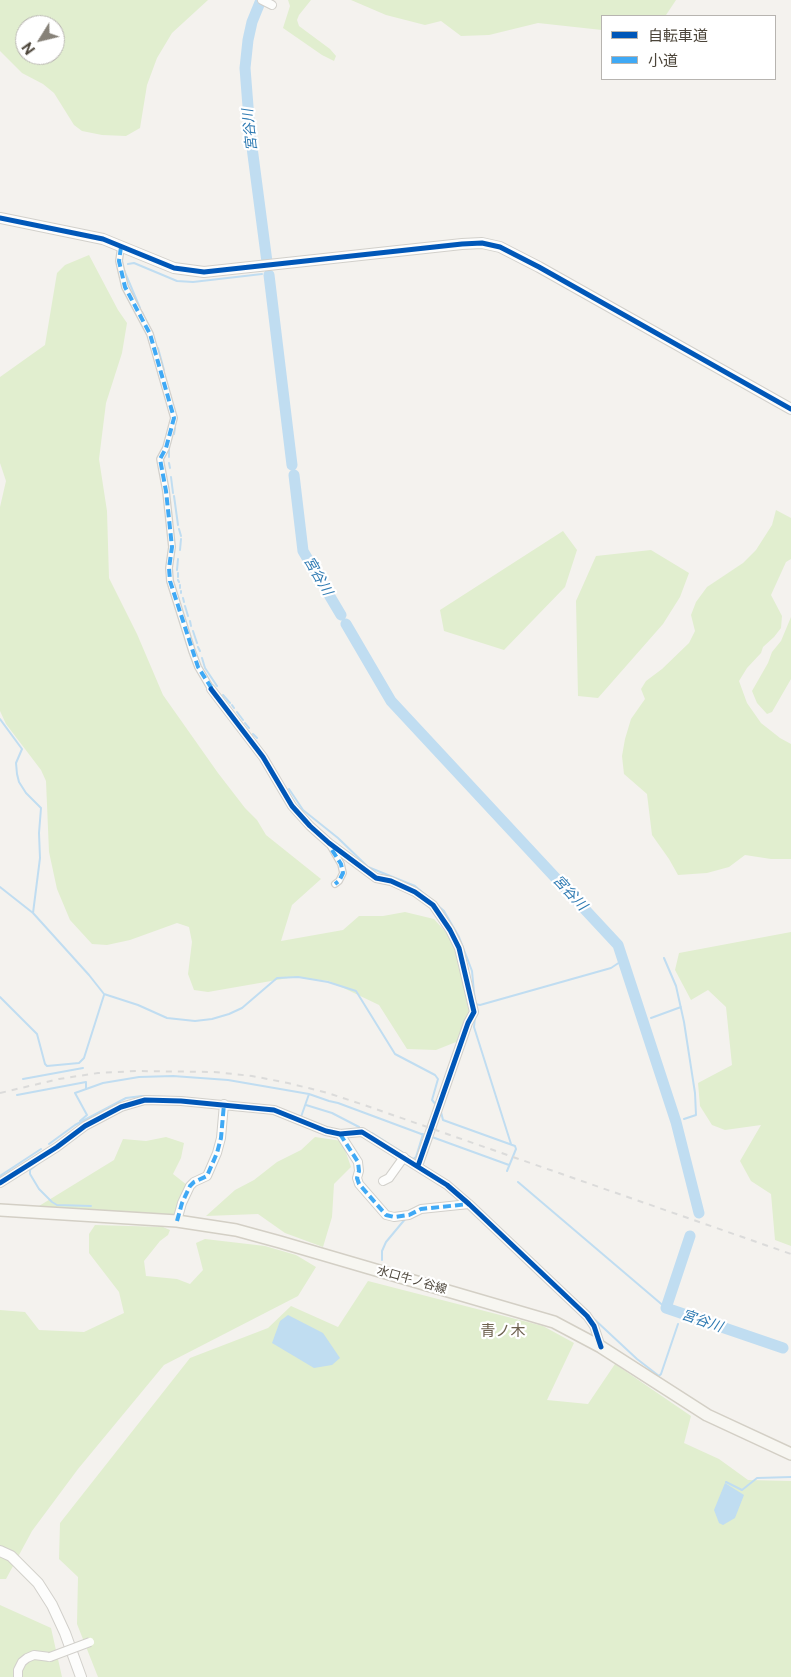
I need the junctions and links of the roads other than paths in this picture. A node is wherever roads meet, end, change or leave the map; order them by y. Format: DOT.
graph roads {
  1 [pos="262,0"];
  2 [pos="272,5"];
  3 [pos="0,218"];
  4 [pos="121,248"];
  5 [pos="791,409"];
  6 [pos="211,688"];
  7 [pos="329,843"];
  8 [pos="334,884"];
  9 [pos="224,1104"];
  10 [pos="340,1134"];
  11 [pos="404,1157"];
  12 [pos="418,1166"];
  13 [pos="382,1181"];
  14 [pos="0,1183"];
  15 [pos="469,1204"];
  16 [pos="0,1210"];
  17 [pos="178,1221"];
  18 [pos="601,1347"];
  19 [pos="791,1454"];
  20 [pos="0,1551"];
  21 [pos="90,1642"];
  22 [pos="18,1676"];
  23 [pos="81,1677"];
  1 -- 2 [label="street"];
  3 -- 4 [label="street"];
  4 -- 5 [label="street"];
  4 -- 6 [label="street"];
  6 -- 7 [label="street"];
  7 -- 8 [label="street"];
  7 -- 12 [label="street"];
  9 -- 10 [label="street"];
  9 -- 14 [label="street"];
  9 -- 17 [label="street"];
  10 -- 11 [label="street"];
  10 -- 15 [label="street"];
  11 -- 12 [label="street"];
  11 -- 13 [label="street"];
  12 -- 15 [label="street"];
  15 -- 18 [label="street"];
  16 -- 17 [label="main road, 水口牛ノ谷線"];
  17 -- 18 [label="main road, 水口牛ノ谷線"];
  18 -- 19 [label="main road, 水口牛ノ谷線"];
  20 -- 23 [label="street"];
  21 -- 22 [label="street, bridge"];
}
